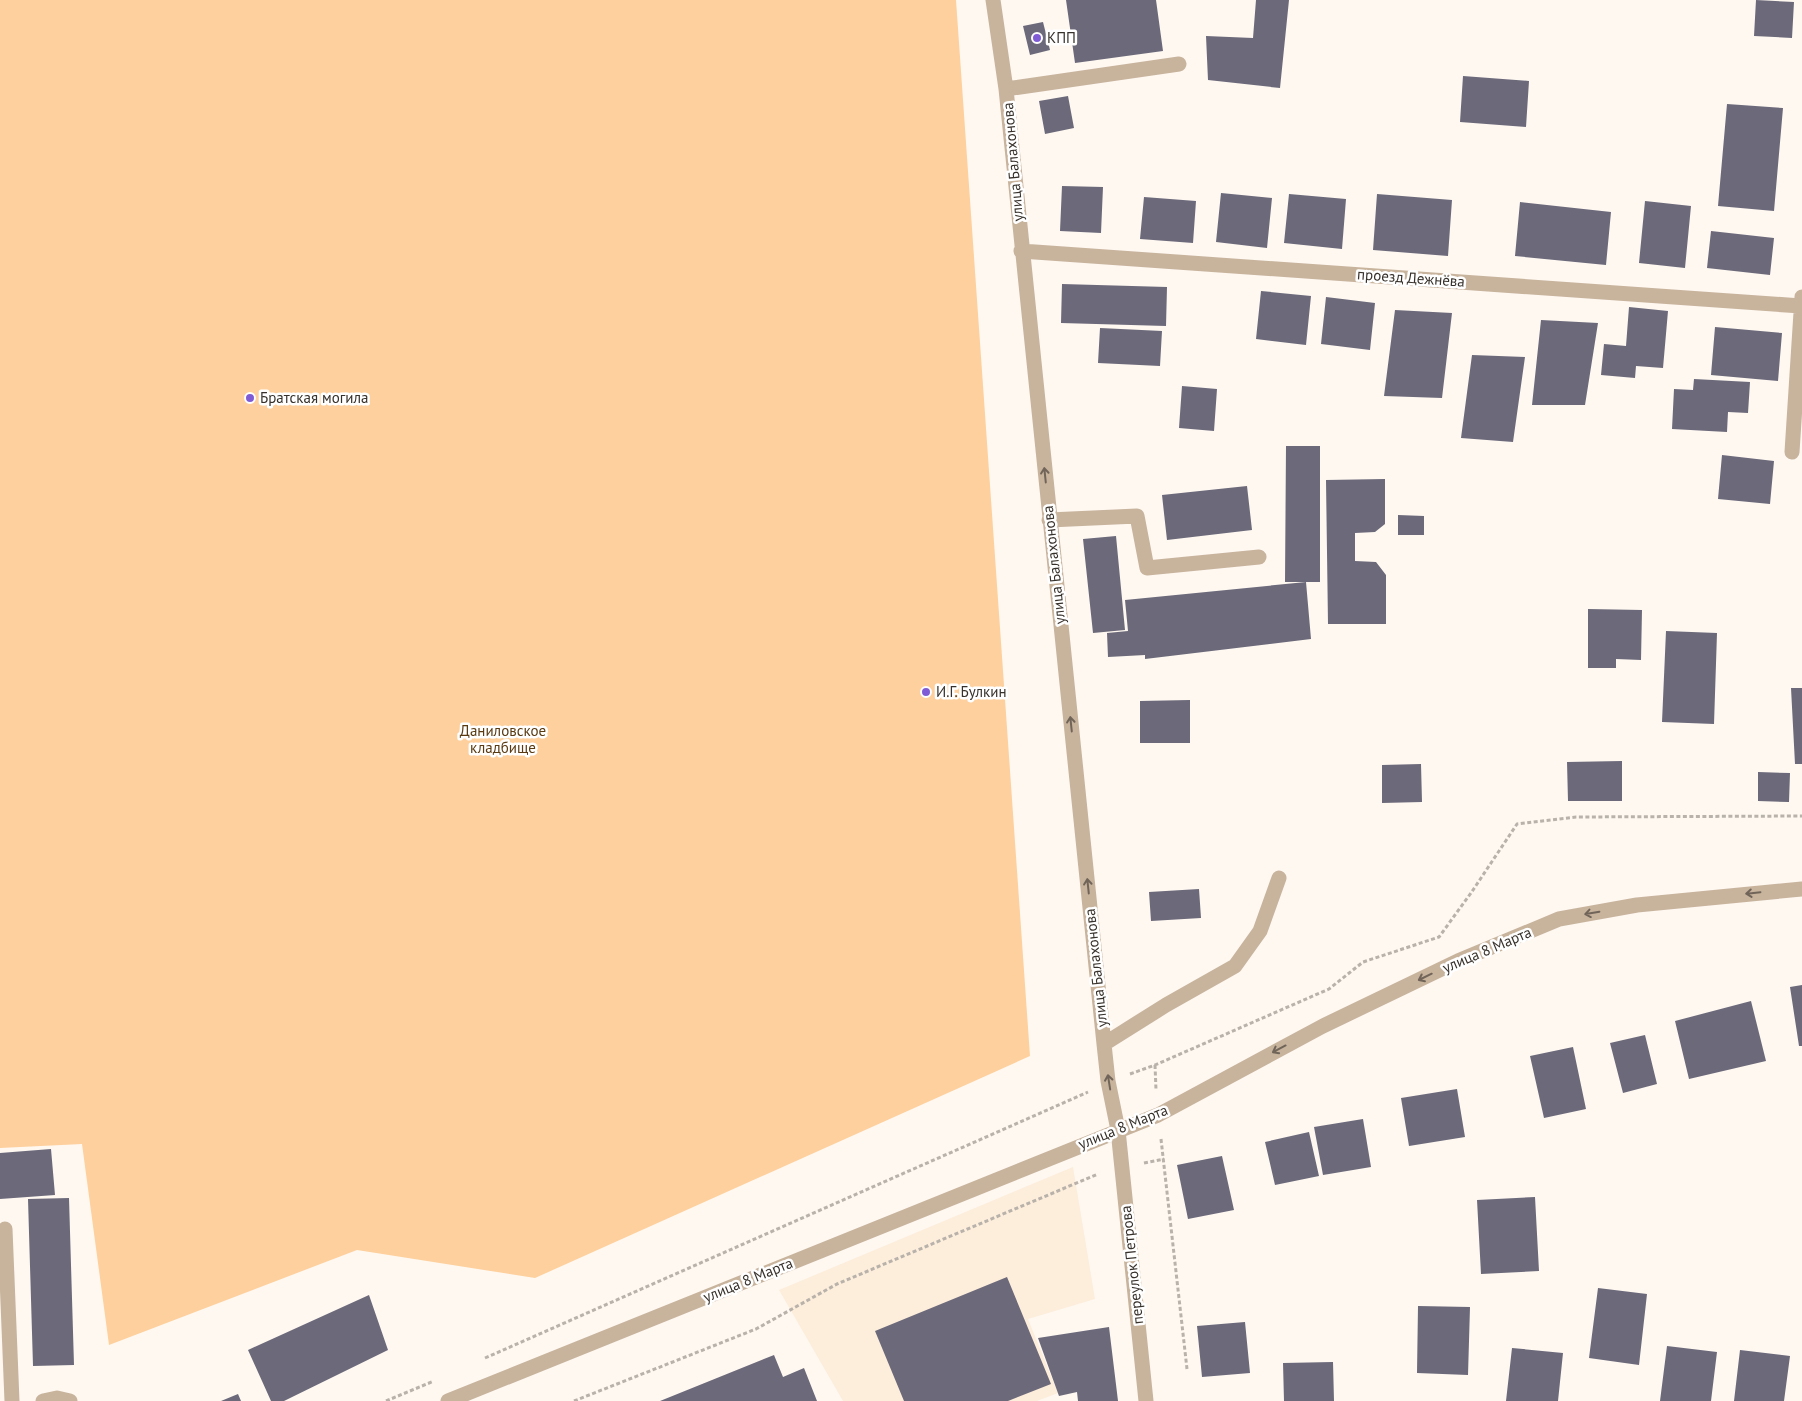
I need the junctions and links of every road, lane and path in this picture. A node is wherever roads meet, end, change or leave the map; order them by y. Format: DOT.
graph roads {
  1 [pos="993,0"];
  2 [pos="1178,64"];
  3 [pos="1006,89"];
  4 [pos="1021,251"];
  5 [pos="1802,301"];
  6 [pos="1792,452"];
  7 [pos="1050,520"];
  8 [pos="1259,557"];
  9 [pos="1802,816"];
  10 [pos="1279,878"];
  11 [pos="1802,889"];
  12 [pos="1104,1044"];
  13 [pos="1155,1065"];
  14 [pos="1108,1081"];
  15 [pos="1158,1115"];
  16 [pos="1118,1130"];
  17 [pos="1102,1172"];
  18 [pos="5,1229"];
  19 [pos="477,1362"];
  20 [pos="1186,1369"];
  21 [pos="440,1378"];
  22 [pos="12,1401"];
  23 [pos="43,1401"];
  24 [pos="70,1401"];
  25 [pos="386,1401"];
  26 [pos="448,1401"];
  27 [pos="574,1401"];
  28 [pos="1146,1401"];
  1 -- 3 [label="street, улица Балахонова"];
  2 -- 3 [label="street"];
  3 -- 4 [label="street, улица Балахонова"];
  4 -- 5 [label="street, проезд Дежнёва"];
  7 -- 4 [label="street, улица Балахонова, one-way"];
  5 -- 6 [label="street, проезд Дежнёва"];
  7 -- 8 [label="street"];
  12 -- 7 [label="street, улица Балахонова, one-way"];
  9 -- 13 [label="path"];
  10 -- 12 [label="street"];
  11 -- 15 [label="street, улица 8 Марта, one-way"];
  12 -- 14 [label="street, улица Балахонова"];
  13 -- 14 [label="path"];
  13 -- 15 [label="path"];
  16 -- 14 [label="street, улица Балахонова, one-way"];
  14 -- 19 [label="path"];
  15 -- 16 [label="street, улица 8 Марта"];
  15 -- 20 [label="path"];
  16 -- 26 [label="street, улица 8 Марта"];
  16 -- 28 [label="street, переулок Петрова"];
  17 -- 27 [label="path"];
  18 -- 22 [label="street"];
  21 -- 25 [label="path"];
  23 -- 24 [label="street"];
}
